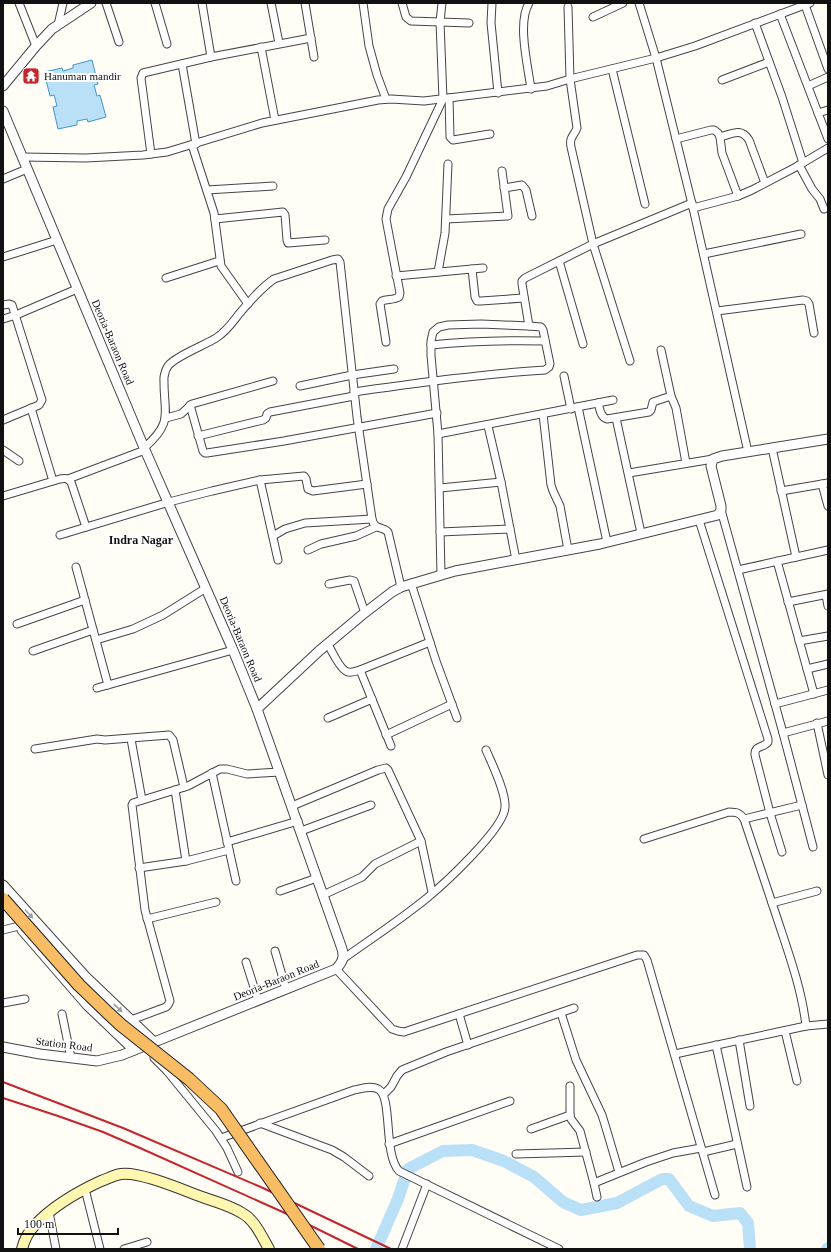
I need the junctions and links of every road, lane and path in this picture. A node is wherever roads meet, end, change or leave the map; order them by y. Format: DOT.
graph roads {
  1 [pos="19,3"];
  2 [pos="63,3"];
  3 [pos="91,3"];
  4 [pos="106,3"];
  5 [pos="155,3"];
  6 [pos="202,3"];
  7 [pos="271,3"];
  8 [pos="305,3"];
  9 [pos="363,3"];
  10 [pos="402,3"];
  11 [pos="442,3"];
  12 [pos="492,3"];
  13 [pos="529,3"];
  14 [pos="623,3"];
  15 [pos="639,3"];
  16 [pos="807,4"];
  17 [pos="568,7"];
  18 [pos="780,14"];
  19 [pos="593,17"];
  20 [pos="440,22"];
  21 [pos="469,23"];
  22 [pos="755,23"];
  23 [pos="58,25"];
  24 [pos="311,38"];
  25 [pos="119,42"];
  26 [pos="167,44"];
  27 [pos="278,44"];
  28 [pos="36,46"];
  29 [pos="261,47"];
  30 [pos="314,56"];
  31 [pos="212,57"];
  32 [pos="656,58"];
  33 [pos="769,62"];
  34 [pos="182,64"];
  35 [pos="612,69"];
  36 [pos="828,69"];
  37 [pos="828,77"];
  38 [pos="570,79"];
  39 [pos="722,80"];
  40 [pos="3,86"];
  41 [pos="808,86"];
  42 [pos="531,89"];
  43 [pos="498,93"];
  44 [pos="386,99"];
  45 [pos="446,99"];
  46 [pos="828,110"];
  47 [pos="3,111"];
  48 [pos="818,113"];
  49 [pos="275,120"];
  50 [pos="490,134"];
  51 [pos="720,137"];
  52 [pos="676,139"];
  53 [pos="828,139"];
  54 [pos="194,144"];
  55 [pos="828,148"];
  56 [pos="151,154"];
  57 [pos="22,157"];
  58 [pos="448,164"];
  59 [pos="801,164"];
  60 [pos="27,169"];
  61 [pos="502,171"];
  62 [pos="3,179"];
  63 [pos="765,183"];
  64 [pos="273,186"];
  65 [pos="504,188"];
  66 [pos="207,190"];
  67 [pos="738,196"];
  68 [pos="645,204"];
  69 [pos="693,205"];
  70 [pos="824,209"];
  71 [pos="532,216"];
  72 [pos="215,219"];
  73 [pos="446,219"];
  74 [pos="801,234"];
  75 [pos="57,240"];
  76 [pos="325,240"];
  77 [pos="593,244"];
  78 [pos="704,254"];
  79 [pos="3,257"];
  80 [pos="219,261"];
  81 [pos="559,261"];
  82 [pos="482,268"];
  83 [pos="472,269"];
  84 [pos="438,272"];
  85 [pos="396,276"];
  86 [pos="166,278"];
  87 [pos="77,288"];
  88 [pos="524,298"];
  89 [pos="248,304"];
  90 [pos="3,305"];
  91 [pos="717,311"];
  92 [pos="16,315"];
  93 [pos="3,319"];
  94 [pos="529,326"];
  95 [pos="814,333"];
  96 [pos="545,341"];
  97 [pos="386,342"];
  98 [pos="583,344"];
  99 [pos="431,345"];
  100 [pos="661,350"];
  101 [pos="630,361"];
  102 [pos="394,369"];
  103 [pos="352,375"];
  104 [pos="564,376"];
  105 [pos="273,381"];
  106 [pos="434,381"];
  107 [pos="300,386"];
  108 [pos="354,394"];
  109 [pos="670,396"];
  110 [pos="613,400"];
  111 [pos="598,403"];
  112 [pos="190,405"];
  113 [pos="31,408"];
  114 [pos="575,408"];
  115 [pos="437,413"];
  116 [pos="543,414"];
  117 [pos="166,418"];
  118 [pos="616,418"];
  119 [pos="3,420"];
  120 [pos="488,426"];
  121 [pos="358,427"];
  122 [pos="438,434"];
  123 [pos="198,436"];
  124 [pos="828,439"];
  125 [pos="772,448"];
  126 [pos="145,449"];
  127 [pos="3,450"];
  128 [pos="748,452"];
  129 [pos="713,459"];
  130 [pos="19,461"];
  131 [pos="686,464"];
  132 [pos="629,473"];
  133 [pos="68,479"];
  134 [pos="260,480"];
  135 [pos="53,481"];
  136 [pos="501,482"];
  137 [pos="367,484"];
  138 [pos="825,484"];
  139 [pos="440,488"];
  140 [pos="781,491"];
  141 [pos="3,496"];
  142 [pos="169,502"];
  143 [pos="828,506"];
  144 [pos="721,510"];
  145 [pos="372,519"];
  146 [pos="700,520"];
  147 [pos="86,527"];
  148 [pos="376,527"];
  149 [pos="510,529"];
  150 [pos="440,532"];
  151 [pos="641,533"];
  152 [pos="60,535"];
  153 [pos="273,536"];
  154 [pos="607,542"];
  155 [pos="308,550"];
  156 [pos="568,550"];
  157 [pos="828,550"];
  158 [pos="796,557"];
  159 [pos="278,560"];
  160 [pos="516,560"];
  161 [pos="777,561"];
  162 [pos="76,567"];
  163 [pos="738,570"];
  164 [pos="441,575"];
  165 [pos="329,584"];
  166 [pos="411,584"];
  167 [pos="401,587"];
  168 [pos="206,588"];
  169 [pos="827,594"];
  170 [pos="85,600"];
  171 [pos="788,602"];
  172 [pos="828,606"];
  173 [pos="364,613"];
  174 [pos="17,624"];
  175 [pos="93,630"];
  176 [pos="828,636"];
  177 [pos="96,640"];
  178 [pos="799,641"];
  179 [pos="430,642"];
  180 [pos="328,644"];
  181 [pos="233,650"];
  182 [pos="33,651"];
  183 [pos="828,664"];
  184 [pos="807,668"];
  185 [pos="360,670"];
  186 [pos="108,685"];
  187 [pos="97,688"];
  188 [pos="828,690"];
  189 [pos="814,694"];
  190 [pos="372,699"];
  191 [pos="452,704"];
  192 [pos="775,704"];
  193 [pos="257,709"];
  194 [pos="328,718"];
  195 [pos="457,718"];
  196 [pos="828,721"];
  197 [pos="817,724"];
  198 [pos="783,732"];
  199 [pos="386,734"];
  200 [pos="131,739"];
  201 [pos="390,746"];
  202 [pos="35,748"];
  203 [pos="486,750"];
  204 [pos="280,772"];
  205 [pos="212,773"];
  206 [pos="828,775"];
  207 [pos="184,787"];
  208 [pos="174,790"];
  209 [pos="142,800"];
  210 [pos="371,805"];
  211 [pos="802,805"];
  212 [pos="292,806"];
  213 [pos="770,813"];
  214 [pos="744,819"];
  215 [pos="298,821"];
  216 [pos="301,831"];
  217 [pos="644,839"];
  218 [pos="421,841"];
  219 [pos="228,846"];
  220 [pos="813,848"];
  221 [pos="782,852"];
  222 [pos="186,861"];
  223 [pos="139,868"];
  224 [pos="318,878"];
  225 [pos="236,880"];
  226 [pos="3,885"];
  227 [pos="280,890"];
  228 [pos="817,891"];
  229 [pos="432,892"];
  230 [pos="324,895"];
  231 [pos="3,899"];
  232 [pos="216,902"];
  233 [pos="772,903"];
  234 [pos="3,908"];
  235 [pos="147,919"];
  236 [pos="19,926"];
  237 [pos="3,930"];
  238 [pos="275,952"];
  239 [pos="343,960"];
  240 [pos="246,962"];
  241 [pos="336,969"];
  242 [pos="286,989"];
  243 [pos="25,999"];
  244 [pos="258,1000"];
  245 [pos="3,1003"];
  246 [pos="574,1008"];
  247 [pos="561,1012"];
  248 [pos="62,1014"];
  249 [pos="459,1014"];
  250 [pos="131,1020"];
  251 [pos="828,1024"];
  252 [pos="806,1026"];
  253 [pos="785,1031"];
  254 [pos="739,1040"];
  255 [pos="154,1042"];
  256 [pos="468,1045"];
  257 [pos="716,1045"];
  258 [pos="3,1047"];
  259 [pos="138,1049"];
  260 [pos="675,1054"];
  261 [pos="122,1055"];
  262 [pos="71,1058"];
  263 [pos="796,1081"];
  264 [pos="570,1086"];
  265 [pos="384,1094"];
  266 [pos="510,1101"];
  267 [pos="750,1106"];
  268 [pos="570,1115"];
  269 [pos="260,1123"];
  270 [pos="531,1130"];
  271 [pos="221,1138"];
  272 [pos="389,1144"];
  273 [pos="737,1144"];
  274 [pos="702,1150"];
  275 [pos="586,1152"];
  276 [pos="516,1154"];
  277 [pos="238,1172"];
  278 [pos="619,1172"];
  279 [pos="369,1176"];
  280 [pos="425,1183"];
  281 [pos="594,1183"];
  282 [pos="747,1187"];
  283 [pos="85,1189"];
  284 [pos="715,1195"];
  285 [pos="596,1197"];
  286 [pos="49,1212"];
  287 [pos="147,1242"];
  288 [pos="22,1249"];
  289 [pos="56,1249"];
  290 [pos="100,1249"];
  291 [pos="124,1249"];
  292 [pos="269,1249"];
  293 [pos="319,1249"];
  294 [pos="402,1249"];
  295 [pos="559,1249"];
  1 -- 28 [label="street"];
  2 -- 23 [label="street"];
  3 -- 23 [label="street"];
  4 -- 25 [label="street"];
  5 -- 26 [label="street"];
  6 -- 31 [label="street"];
  7 -- 27 [label="street"];
  8 -- 24 [label="street"];
  9 -- 44 [label="street"];
  10 -- 20 [label="street"];
  11 -- 20 [label="street"];
  12 -- 43 [label="street"];
  13 -- 42 [label="street"];
  14 -- 19 [label="street"];
  15 -- 32 [label="street"];
  16 -- 18 [label="street"];
  16 -- 36 [label="street"];
  17 -- 38 [label="street"];
  18 -- 22 [label="street"];
  18 -- 41 [label="street"];
  20 -- 21 [label="street"];
  20 -- 45 [label="street"];
  22 -- 32 [label="street"];
  22 -- 33 [label="street"];
  23 -- 28 [label="street"];
  24 -- 27 [label="street"];
  24 -- 30 [label="street"];
  27 -- 29 [label="street"];
  28 -- 40 [label="street"];
  29 -- 31 [label="street"];
  29 -- 49 [label="street"];
  31 -- 34 [label="street"];
  32 -- 35 [label="street"];
  32 -- 52 [label="street"];
  33 -- 39 [label="street"];
  33 -- 59 [label="street"];
  34 -- 54 [label="street"];
  34 -- 56 [label="street"];
  35 -- 38 [label="street"];
  35 -- 68 [label="street"];
  37 -- 41 [label="street"];
  38 -- 42 [label="street"];
  38 -- 77 [label="street"];
  41 -- 48 [label="street"];
  42 -- 43 [label="street"];
  43 -- 45 [label="street"];
  44 -- 45 [label="street"];
  44 -- 49 [label="street"];
  45 -- 50 [label="street"];
  45 -- 85 [label="street"];
  46 -- 48 [label="street"];
  47 -- 57 [label="street, Deoria-Baraon Road"];
  48 -- 53 [label="street"];
  49 -- 54 [label="street"];
  51 -- 52 [label="street"];
  51 -- 63 [label="street"];
  51 -- 67 [label="street"];
  52 -- 69 [label="street"];
  54 -- 56 [label="street"];
  54 -- 66 [label="street"];
  55 -- 59 [label="street"];
  56 -- 57 [label="street"];
  57 -- 60 [label="street, Deoria-Baraon Road"];
  58 -- 73 [label="street"];
  59 -- 63 [label="street"];
  59 -- 70 [label="street"];
  60 -- 62 [label="street"];
  60 -- 75 [label="street, Deoria-Baraon Road"];
  61 -- 65 [label="street"];
  63 -- 67 [label="street"];
  64 -- 66 [label="street"];
  65 -- 71 [label="street"];
  65 -- 73 [label="street"];
  66 -- 72 [label="street"];
  67 -- 69 [label="street"];
  69 -- 77 [label="street"];
  69 -- 78 [label="street"];
  72 -- 76 [label="street"];
  72 -- 80 [label="street"];
  73 -- 84 [label="street"];
  74 -- 78 [label="street"];
  75 -- 79 [label="street"];
  75 -- 87 [label="street, Deoria-Baraon Road"];
  77 -- 81 [label="street"];
  77 -- 101 [label="street"];
  78 -- 91 [label="street"];
  80 -- 86 [label="street"];
  80 -- 89 [label="street"];
  81 -- 88 [label="street"];
  81 -- 98 [label="street"];
  82 -- 83 [label="street"];
  83 -- 84 [label="street"];
  83 -- 88 [label="street"];
  84 -- 85 [label="street"];
  85 -- 97 [label="street"];
  87 -- 92 [label="street"];
  87 -- 126 [label="street, Deoria-Baraon Road"];
  88 -- 94 [label="street"];
  89 -- 103 [label="street"];
  89 -- 117 [label="street"];
  90 -- 92 [label="street"];
  91 -- 95 [label="street"];
  91 -- 128 [label="street"];
  92 -- 93 [label="street"];
  92 -- 113 [label="street"];
  94 -- 96 [label="street"];
  94 -- 99 [label="street"];
  96 -- 99 [label="street"];
  96 -- 106 [label="street"];
  99 -- 106 [label="street"];
  100 -- 109 [label="street"];
  102 -- 103 [label="street"];
  103 -- 107 [label="street"];
  103 -- 108 [label="street"];
  104 -- 114 [label="street"];
  105 -- 112 [label="street"];
  106 -- 108 [label="street"];
  106 -- 115 [label="street"];
  108 -- 121 [label="street"];
  108 -- 123 [label="street"];
  109 -- 118 [label="street"];
  109 -- 131 [label="street"];
  110 -- 111 [label="street"];
  111 -- 114 [label="street"];
  111 -- 118 [label="street"];
  112 -- 117 [label="street"];
  112 -- 123 [label="street"];
  113 -- 119 [label="street"];
  113 -- 135 [label="street"];
  114 -- 116 [label="street"];
  114 -- 154 [label="street"];
  115 -- 121 [label="street"];
  115 -- 122 [label="street"];
  116 -- 120 [label="street"];
  116 -- 156 [label="street"];
  117 -- 126 [label="street"];
  118 -- 132 [label="street"];
  120 -- 122 [label="street"];
  120 -- 136 [label="street"];
  121 -- 123 [label="street"];
  121 -- 137 [label="street"];
  122 -- 139 [label="street"];
  124 -- 125 [label="street"];
  125 -- 128 [label="street"];
  125 -- 140 [label="street"];
  126 -- 133 [label="street"];
  126 -- 142 [label="street, Deoria-Baraon Road"];
  127 -- 130 [label="street"];
  128 -- 129 [label="street"];
  129 -- 131 [label="street"];
  129 -- 144 [label="street"];
  131 -- 132 [label="street"];
  132 -- 151 [label="street"];
  133 -- 135 [label="street"];
  133 -- 147 [label="street"];
  134 -- 137 [label="street"];
  134 -- 142 [label="street"];
  134 -- 153 [label="street"];
  135 -- 141 [label="street"];
  136 -- 139 [label="street"];
  136 -- 149 [label="street"];
  137 -- 145 [label="street"];
  138 -- 140 [label="street"];
  138 -- 143 [label="street"];
  139 -- 150 [label="street"];
  140 -- 158 [label="street"];
  142 -- 147 [label="street"];
  142 -- 168 [label="street, Deoria-Baraon Road"];
  144 -- 146 [label="street"];
  144 -- 163 [label="street"];
  145 -- 148 [label="street"];
  145 -- 153 [label="street"];
  146 -- 151 [label="street"];
  146 -- 213 [label="street"];
  147 -- 152 [label="street"];
  148 -- 155 [label="street"];
  148 -- 167 [label="street"];
  149 -- 150 [label="street"];
  149 -- 160 [label="street"];
  150 -- 164 [label="street"];
  151 -- 154 [label="street"];
  153 -- 159 [label="street"];
  154 -- 156 [label="street"];
  156 -- 160 [label="street"];
  157 -- 158 [label="street"];
  158 -- 161 [label="street"];
  160 -- 164 [label="street"];
  161 -- 163 [label="street"];
  161 -- 171 [label="street"];
  162 -- 170 [label="street"];
  163 -- 192 [label="street"];
  164 -- 166 [label="street"];
  165 -- 173 [label="street"];
  166 -- 167 [label="street"];
  166 -- 179 [label="street"];
  167 -- 173 [label="street"];
  168 -- 177 [label="street"];
  168 -- 181 [label="street, Deoria-Baraon Road"];
  169 -- 171 [label="street"];
  169 -- 172 [label="street"];
  170 -- 174 [label="street"];
  170 -- 175 [label="street"];
  171 -- 178 [label="street"];
  173 -- 180 [label="street"];
  175 -- 177 [label="street"];
  175 -- 182 [label="street"];
  176 -- 178 [label="street"];
  177 -- 186 [label="street"];
  178 -- 184 [label="street"];
  179 -- 185 [label="street"];
  179 -- 191 [label="street"];
  180 -- 185 [label="street"];
  180 -- 193 [label="street"];
  181 -- 186 [label="street"];
  181 -- 193 [label="street, Deoria-Baraon Road"];
  183 -- 184 [label="street"];
  184 -- 189 [label="street"];
  185 -- 190 [label="street"];
  186 -- 187 [label="street"];
  188 -- 189 [label="street"];
  189 -- 192 [label="street"];
  190 -- 194 [label="street"];
  190 -- 199 [label="street"];
  191 -- 195 [label="street"];
  191 -- 199 [label="street"];
  192 -- 198 [label="street"];
  193 -- 204 [label="street, Deoria-Baraon Road"];
  196 -- 197 [label="street"];
  197 -- 198 [label="street"];
  197 -- 206 [label="street"];
  198 -- 211 [label="street"];
  199 -- 201 [label="street"];
  200 -- 202 [label="street"];
  200 -- 207 [label="street"];
  200 -- 209 [label="street"];
  203 -- 229 [label="street"];
  204 -- 205 [label="street"];
  204 -- 212 [label="street, Deoria-Baraon Road"];
  205 -- 207 [label="street"];
  205 -- 219 [label="street"];
  207 -- 208 [label="street"];
  208 -- 209 [label="street"];
  208 -- 222 [label="street"];
  209 -- 223 [label="street"];
  210 -- 216 [label="street"];
  211 -- 213 [label="street"];
  211 -- 220 [label="street"];
  212 -- 215 [label="street, Deoria-Baraon Road"];
  212 -- 218 [label="street"];
  213 -- 214 [label="street"];
  213 -- 221 [label="street"];
  214 -- 217 [label="street"];
  214 -- 233 [label="street"];
  215 -- 216 [label="street, Deoria-Baraon Road"];
  215 -- 219 [label="street"];
  216 -- 224 [label="street, Deoria-Baraon Road"];
  218 -- 229 [label="street"];
  218 -- 230 [label="street"];
  219 -- 222 [label="street"];
  219 -- 225 [label="street"];
  222 -- 223 [label="street"];
  223 -- 235 [label="street"];
  224 -- 227 [label="street"];
  224 -- 230 [label="street, Deoria-Baraon Road"];
  226 -- 250 [label="street, one-way"];
  228 -- 233 [label="street"];
  229 -- 239 [label="street"];
  230 -- 239 [label="street, Deoria-Baraon Road"];
  231 -- 293 [label="highway, bridge"];
  232 -- 235 [label="street"];
  233 -- 252 [label="street"];
  234 -- 236 [label="street"];
  235 -- 250 [label="street"];
  236 -- 237 [label="street"];
  236 -- 259 [label="street"];
  238 -- 242 [label="street"];
  239 -- 241 [label="street, Deoria-Baraon Road"];
  240 -- 244 [label="street"];
  241 -- 242 [label="street, Deoria-Baraon Road"];
  241 -- 249 [label="street"];
  242 -- 244 [label="street, Deoria-Baraon Road"];
  243 -- 245 [label="street"];
  244 -- 255 [label="street, Deoria-Baraon Road"];
  246 -- 247 [label="street"];
  247 -- 256 [label="street"];
  247 -- 278 [label="street"];
  248 -- 262 [label="street"];
  249 -- 256 [label="street"];
  249 -- 260 [label="street"];
  250 -- 255 [label="street"];
  251 -- 252 [label="street"];
  252 -- 253 [label="street"];
  253 -- 254 [label="street"];
  253 -- 263 [label="street"];
  254 -- 257 [label="street"];
  254 -- 267 [label="street"];
  255 -- 259 [label="street, Deoria-Baraon Road"];
  256 -- 265 [label="street"];
  257 -- 260 [label="street"];
  257 -- 273 [label="street"];
  258 -- 262 [label="street, Station Road"];
  259 -- 261 [label="street, Deoria-Baraon Road"];
  259 -- 271 [label="street"];
  260 -- 274 [label="street"];
  261 -- 262 [label="street, Station Road"];
  264 -- 268 [label="street"];
  265 -- 269 [label="street"];
  265 -- 272 [label="street"];
  266 -- 272 [label="street"];
  268 -- 270 [label="street"];
  268 -- 275 [label="street"];
  269 -- 271 [label="street"];
  269 -- 279 [label="street"];
  271 -- 277 [label="street"];
  272 -- 280 [label="street"];
  273 -- 274 [label="street"];
  273 -- 282 [label="street"];
  274 -- 278 [label="street"];
  274 -- 284 [label="street"];
  275 -- 276 [label="street"];
  275 -- 281 [label="street"];
  278 -- 281 [label="street"];
  280 -- 294 [label="street"];
  280 -- 295 [label="street"];
  281 -- 285 [label="street"];
  283 -- 286 [label="main road"];
  283 -- 290 [label="street"];
  283 -- 292 [label="main road"];
  286 -- 288 [label="main road"];
  286 -- 289 [label="street"];
  287 -- 291 [label="street"];
}
